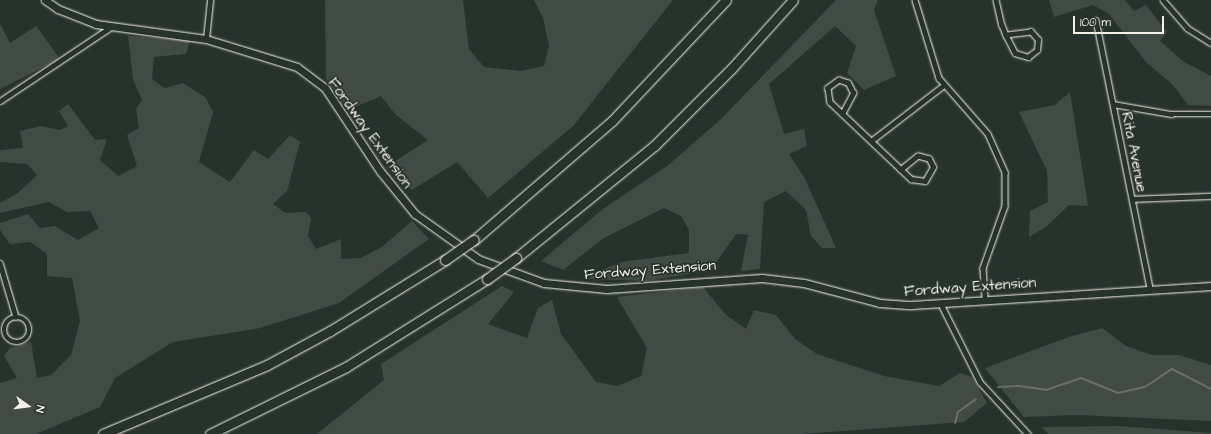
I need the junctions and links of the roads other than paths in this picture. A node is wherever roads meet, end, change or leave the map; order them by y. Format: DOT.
graph roads {
  1 [pos="46,0"];
  2 [pos="210,0"];
  3 [pos="726,0"];
  4 [pos="793,0"];
  5 [pos="915,0"];
  6 [pos="996,0"];
  7 [pos="1163,0"];
  8 [pos="1096,20"];
  9 [pos="111,28"];
  10 [pos="1006,35"];
  11 [pos="206,39"];
  12 [pos="1211,43"];
  13 [pos="944,85"];
  14 [pos="0,101"];
  15 [pos="1113,104"];
  16 [pos="842,114"];
  17 [pos="1211,114"];
  18 [pos="871,141"];
  19 [pos="901,170"];
  20 [pos="1211,196"];
  21 [pos="1132,198"];
  22 [pos="0,263"];
  23 [pos="1211,286"];
  24 [pos="1150,288"];
  25 [pos="985,300"];
  26 [pos="941,304"];
  27 [pos="16,317"];
  28 [pos="103,434"];
  29 [pos="210,434"];
  30 [pos="1028,434"];
  1 -- 9 [label="street, Fordway Extension"];
  2 -- 11 [label="street"];
  3 -- 28 [label="highway, bridge"];
  4 -- 29 [label="highway, bridge"];
  5 -- 13 [label="street"];
  6 -- 10 [label="street"];
  7 -- 12 [label="street"];
  8 -- 15 [label="street, Rita Avenue"];
  9 -- 11 [label="street, Fordway Extension"];
  9 -- 14 [label="street"];
  10 -- 10 [label="street"];
  11 -- 26 [label="street, Fordway Extension"];
  13 -- 18 [label="street"];
  13 -- 25 [label="street"];
  15 -- 17 [label="street"];
  15 -- 21 [label="street, Rita Avenue"];
  16 -- 16 [label="street"];
  16 -- 18 [label="street"];
  18 -- 19 [label="street"];
  19 -- 19 [label="street"];
  20 -- 21 [label="street"];
  21 -- 24 [label="street, Rita Avenue"];
  22 -- 27 [label="street"];
  23 -- 24 [label="street, Fordway Extension"];
  24 -- 25 [label="street, Fordway Extension"];
  25 -- 26 [label="street, Fordway Extension"];
  26 -- 30 [label="street"];
  27 -- 27 [label="street"];
}
